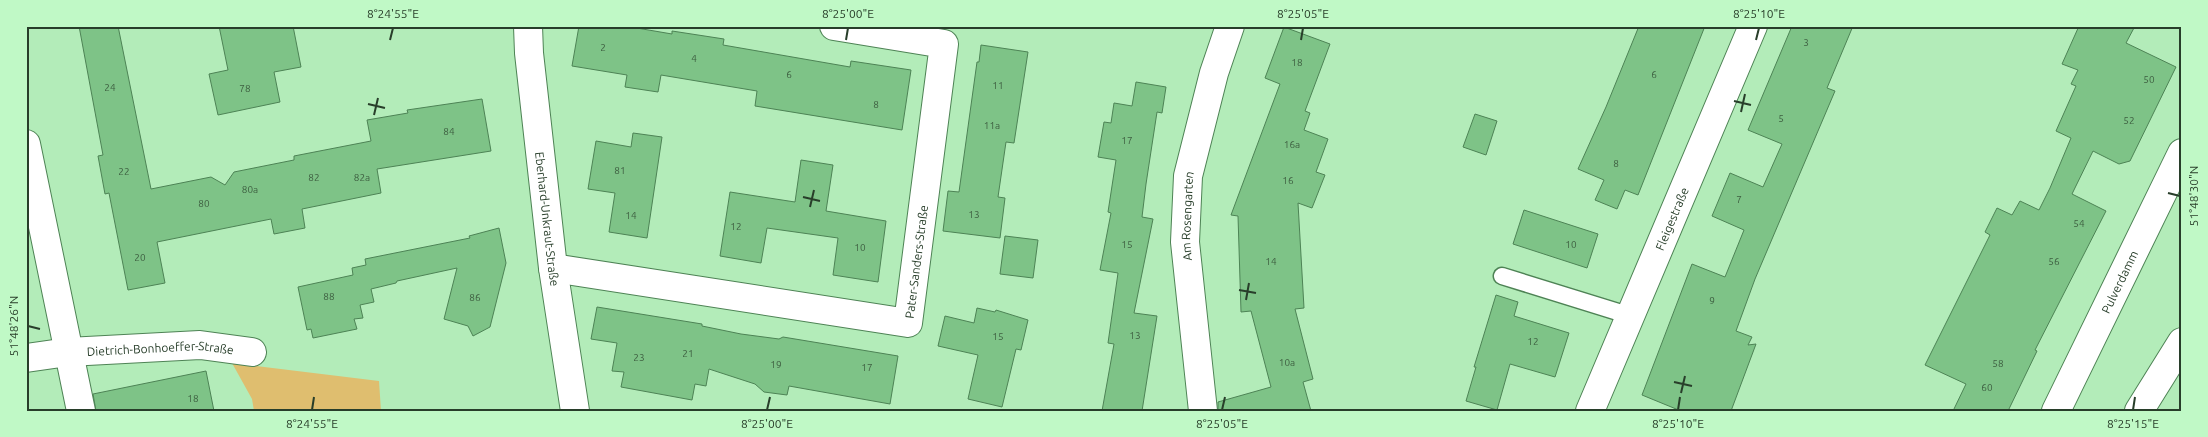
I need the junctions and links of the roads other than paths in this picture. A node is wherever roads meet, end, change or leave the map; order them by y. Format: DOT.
graph roads {
  1 [pos="528,26"];
  2 [pos="834,26"];
  3 [pos="1230,26"];
  4 [pos="1753,26"];
  5 [pos="26,144"];
  6 [pos="2182,153"];
  7 [pos="553,268"];
  8 [pos="1502,276"];
  9 [pos="1631,316"];
  10 [pos="2182,342"];
  11 [pos="68,352"];
  12 [pos="252,352"];
  13 [pos="26,358"];
  14 [pos="81,411"];
  15 [pos="575,411"];
  16 [pos="1203,411"];
  17 [pos="1590,411"];
  18 [pos="2056,411"];
  19 [pos="2139,411"];
  1 -- 7 [label="street, Eberhard-Unkraut-Straße"];
  2 -- 7 [label="street, Pater-Sanders-Straße"];
  3 -- 16 [label="street, Am Rosengarten"];
  4 -- 9 [label="street, Fleigestraße"];
  5 -- 11 [label="street, Dietrich-Bonhoeffer-Straße"];
  6 -- 18 [label="street, Pulverdamm"];
  7 -- 15 [label="street, Eberhard-Unkraut-Straße"];
  8 -- 9 [label="lane"];
  9 -- 17 [label="street, Fleigestraße"];
  10 -- 19 [label="street"];
  11 -- 12 [label="street, Dietrich-Bonhoeffer-Straße"];
  11 -- 13 [label="street, Dietrich-Bonhoeffer-Straße"];
  11 -- 14 [label="street"];
}
